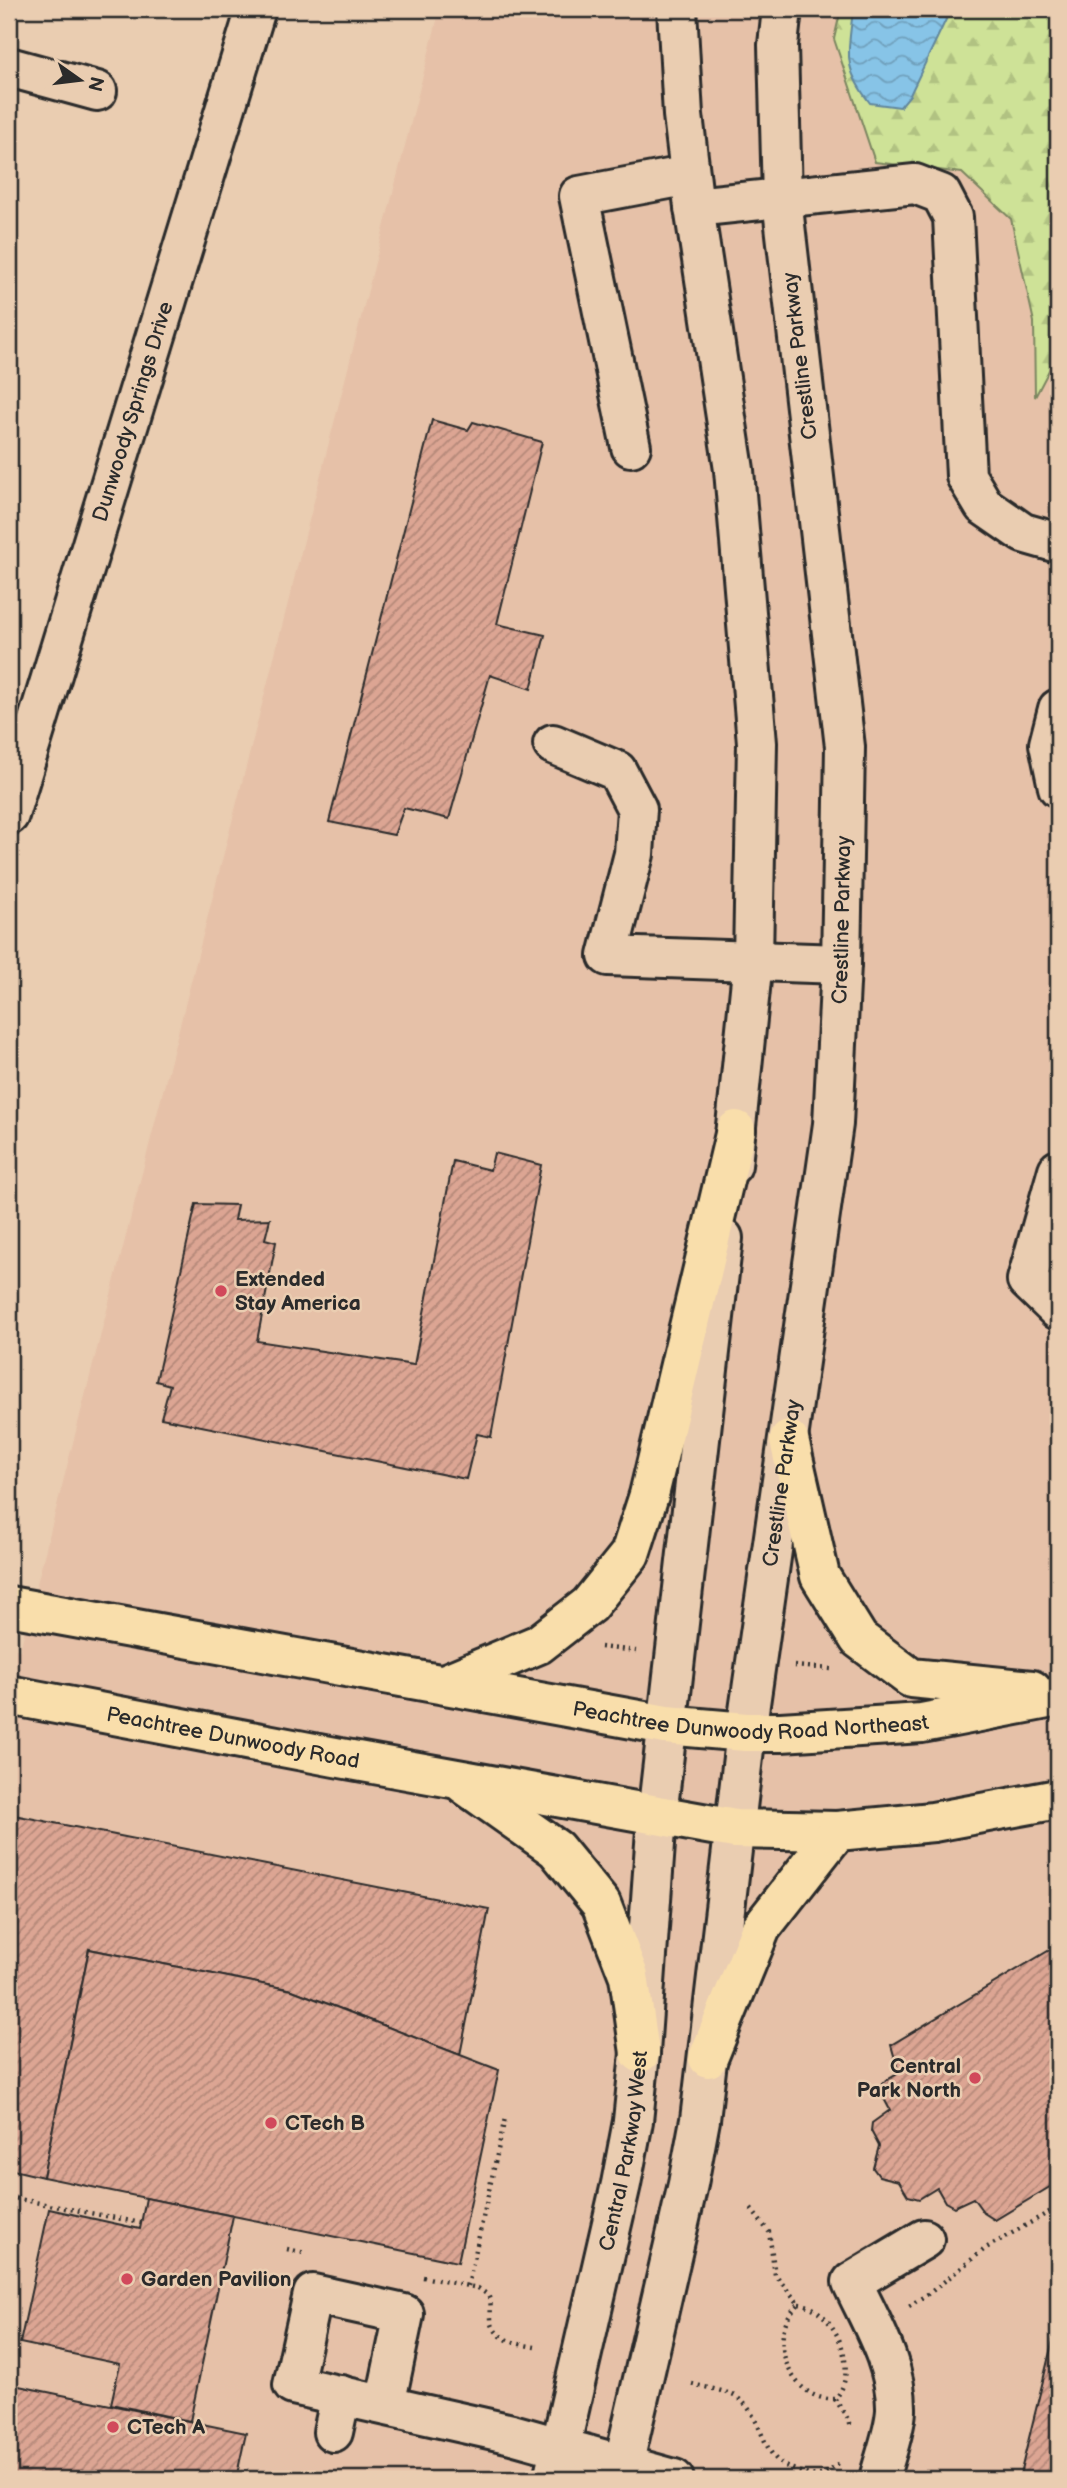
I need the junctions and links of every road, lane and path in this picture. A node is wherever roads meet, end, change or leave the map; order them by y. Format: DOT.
graph roads {
  1 [pos="256,9"];
  2 [pos="677,9"];
  3 [pos="782,9"];
  4 [pos="9,67"];
  5 [pos="96,91"];
  6 [pos="692,191"];
  7 [pos="782,199"];
  8 [pos="631,447"];
  9 [pos="1058,543"];
  10 [pos="1058,709"];
  11 [pos="553,744"];
  12 [pos="1057,776"];
  13 [pos="9,815"];
  14 [pos="753,960"];
  15 [pos="841,964"];
  16 [pos="736,1130"];
  17 [pos="1058,1170"];
  18 [pos="1058,1310"];
  19 [pos="789,1440"];
  20 [pos="9,1606"];
  21 [pos="592,1646"];
  22 [pos="645,1652"];
  23 [pos="788,1666"];
  24 [pos="835,1670"];
  25 [pos="444,1684"];
  26 [pos="9,1695"];
  27 [pos="1058,1695"];
  28 [pos="666,1725"];
  29 [pos="746,1732"];
  30 [pos="457,1778"];
  31 [pos="1058,1799"];
  32 [pos="657,1816"];
  33 [pos="736,1829"];
  34 [pos="836,1831"];
  35 [pos="640,2053"];
  36 [pos="708,2058"];
  37 [pos="505,2118"];
  38 [pos="9,2197"];
  39 [pos="1058,2207"];
  40 [pos="751,2209"];
  41 [pos="141,2223"];
  42 [pos="925,2239"];
  43 [pos="468,2286"];
  44 [pos="799,2304"];
  45 [pos="908,2307"];
  46 [pos="692,2384"];
  47 [pos="835,2399"];
  48 [pos="385,2405"];
  49 [pos="850,2436"];
  50 [pos="845,2453"];
  51 [pos="557,2464"];
  52 [pos="622,2472"];
  53 [pos="674,2479"];
  54 [pos="879,2479"];
  1 -- 13 [label="street, Dunwoody Springs Drive"];
  2 -- 6 [label="street"];
  3 -- 7 [label="street, Crestline Parkway"];
  4 -- 5 [label="street"];
  6 -- 7 [label="street"];
  6 -- 8 [label="street"];
  6 -- 14 [label="street"];
  7 -- 9 [label="street"];
  7 -- 15 [label="street, Crestline Parkway"];
  10 -- 12 [label="street"];
  11 -- 14 [label="street"];
  14 -- 15 [label="street"];
  14 -- 16 [label="street"];
  15 -- 19 [label="street, Crestline Parkway"];
  16 -- 25 [label="main road"];
  16 -- 28 [label="street"];
  17 -- 18 [label="street"];
  19 -- 27 [label="main road"];
  19 -- 29 [label="street, Crestline Parkway"];
  20 -- 25 [label="main road"];
  21 -- 22 [label="path"];
  23 -- 24 [label="path"];
  25 -- 28 [label="main road, Peachtree Dunwoody Road Northeast"];
  26 -- 30 [label="main road, Peachtree Dunwoody Road"];
  27 -- 29 [label="main road, Peachtree Dunwoody Road Northeast"];
  28 -- 29 [label="main road, Peachtree Dunwoody Road Northeast"];
  28 -- 32 [label="street"];
  29 -- 33 [label="street, Crestline Parkway"];
  30 -- 32 [label="main road"];
  30 -- 35 [label="main road"];
  31 -- 34 [label="main road"];
  32 -- 33 [label="main road"];
  32 -- 35 [label="street, Central Parkway West"];
  33 -- 34 [label="main road"];
  33 -- 36 [label="street"];
  34 -- 36 [label="main road"];
  35 -- 51 [label="street, Central Parkway West"];
  36 -- 52 [label="street"];
  37 -- 43 [label="path"];
  38 -- 41 [label="path"];
  39 -- 45 [label="path"];
  40 -- 44 [label="path"];
  42 -- 54 [label="street"];
  44 -- 47 [label="path"];
  44 -- 47 [label="path"];
  46 -- 50 [label="path"];
  47 -- 49 [label="path"];
  48 -- 48 [label="street"];
  48 -- 51 [label="street"];
  51 -- 52 [label="street"];
  52 -- 53 [label="street"];
}
